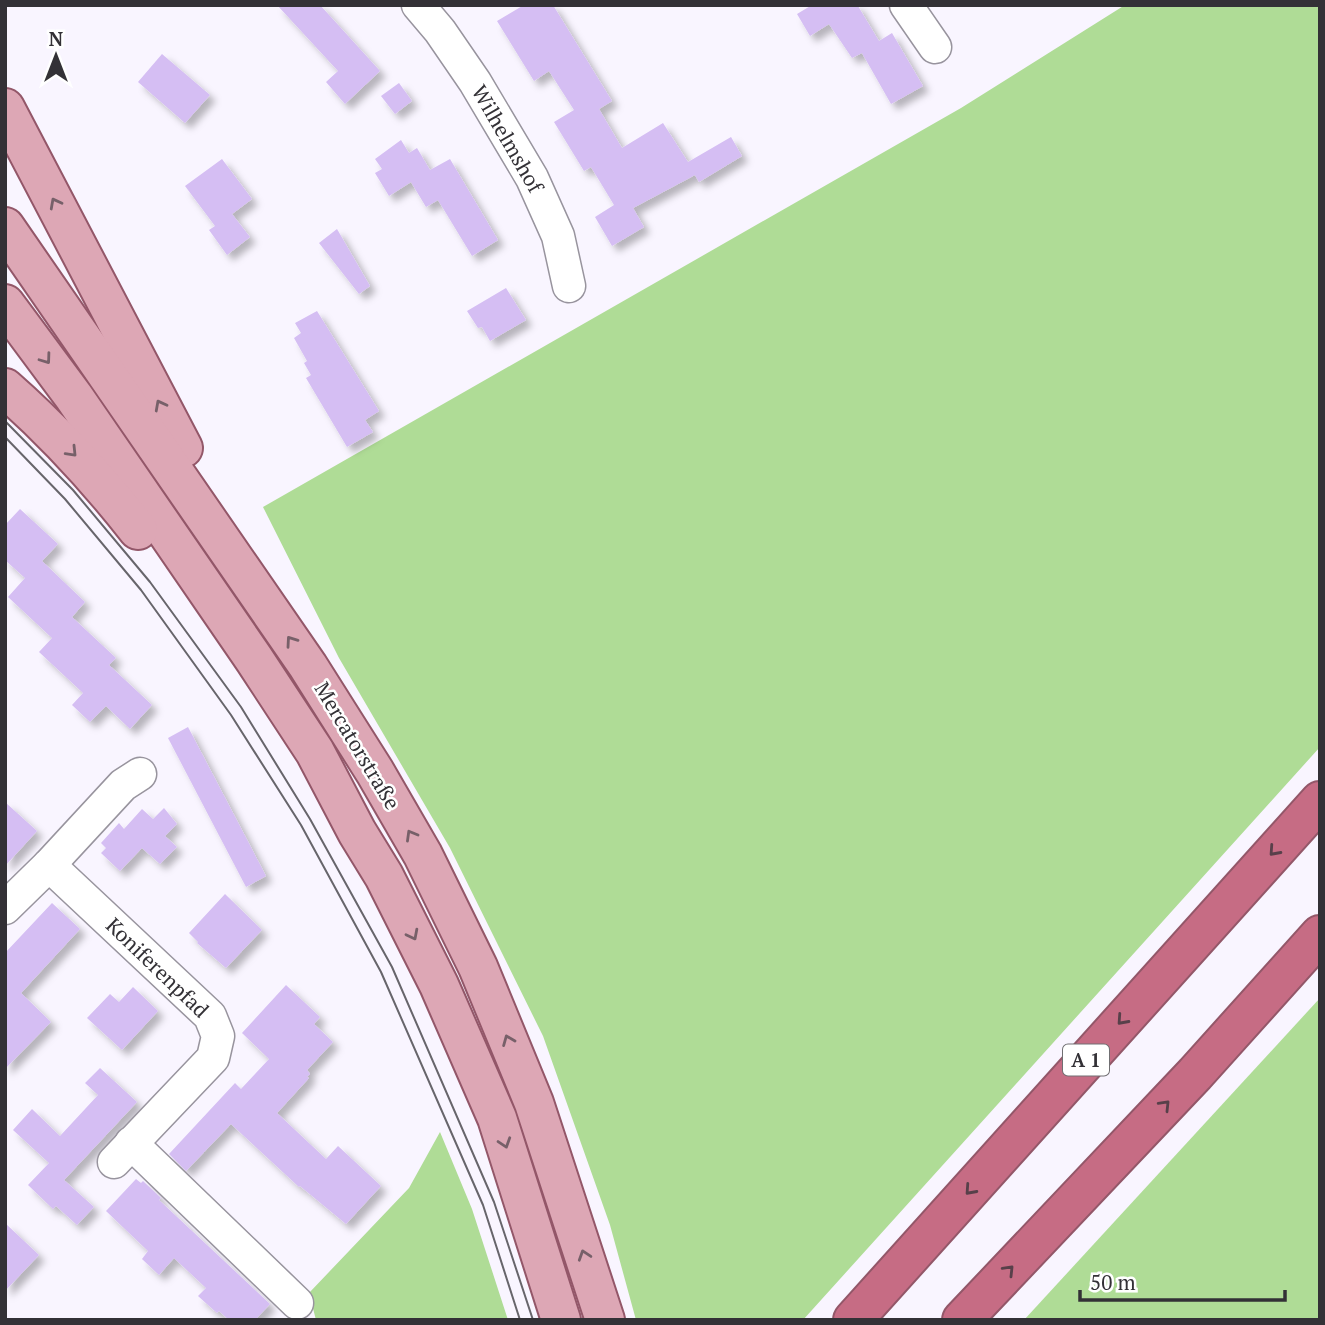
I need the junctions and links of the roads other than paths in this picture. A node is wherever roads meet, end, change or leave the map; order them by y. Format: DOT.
graph roads {
  1 [pos="418,5"];
  2 [pos="906,5"];
  3 [pos="936,47"];
  4 [pos="5,108"];
  5 [pos="5,228"];
  6 [pos="569,285"];
  7 [pos="5,304"];
  8 [pos="5,388"];
  9 [pos="260,596"];
  10 [pos="140,774"];
  11 [pos="1320,801"];
  12 [pos="357,832"];
  13 [pos="49,866"];
  14 [pos="5,908"];
  15 [pos="1320,935"];
  16 [pos="297,1303"];
  17 [pos="561,1320"];
  18 [pos="605,1320"];
  19 [pos="853,1320"];
  20 [pos="962,1320"];
  1 -- 6 [label="street, Wilhelmshof"];
  2 -- 3 [label="street"];
  9 -- 4 [label="main road, one-way"];
  5 -- 9 [label="main road, Mercatorstraße"];
  7 -- 12 [label="main road, Mercatorstraße, one-way"];
  8 -- 12 [label="main road, one-way"];
  18 -- 9 [label="main road, Mercatorstraße, one-way"];
  10 -- 13 [label="street"];
  11 -- 19 [label="highway, A 1, one-way"];
  12 -- 17 [label="main road, Mercatorstraße, one-way"];
  13 -- 14 [label="street"];
  13 -- 16 [label="street, Koniferenpfad"];
  20 -- 15 [label="highway, one-way"];
}
